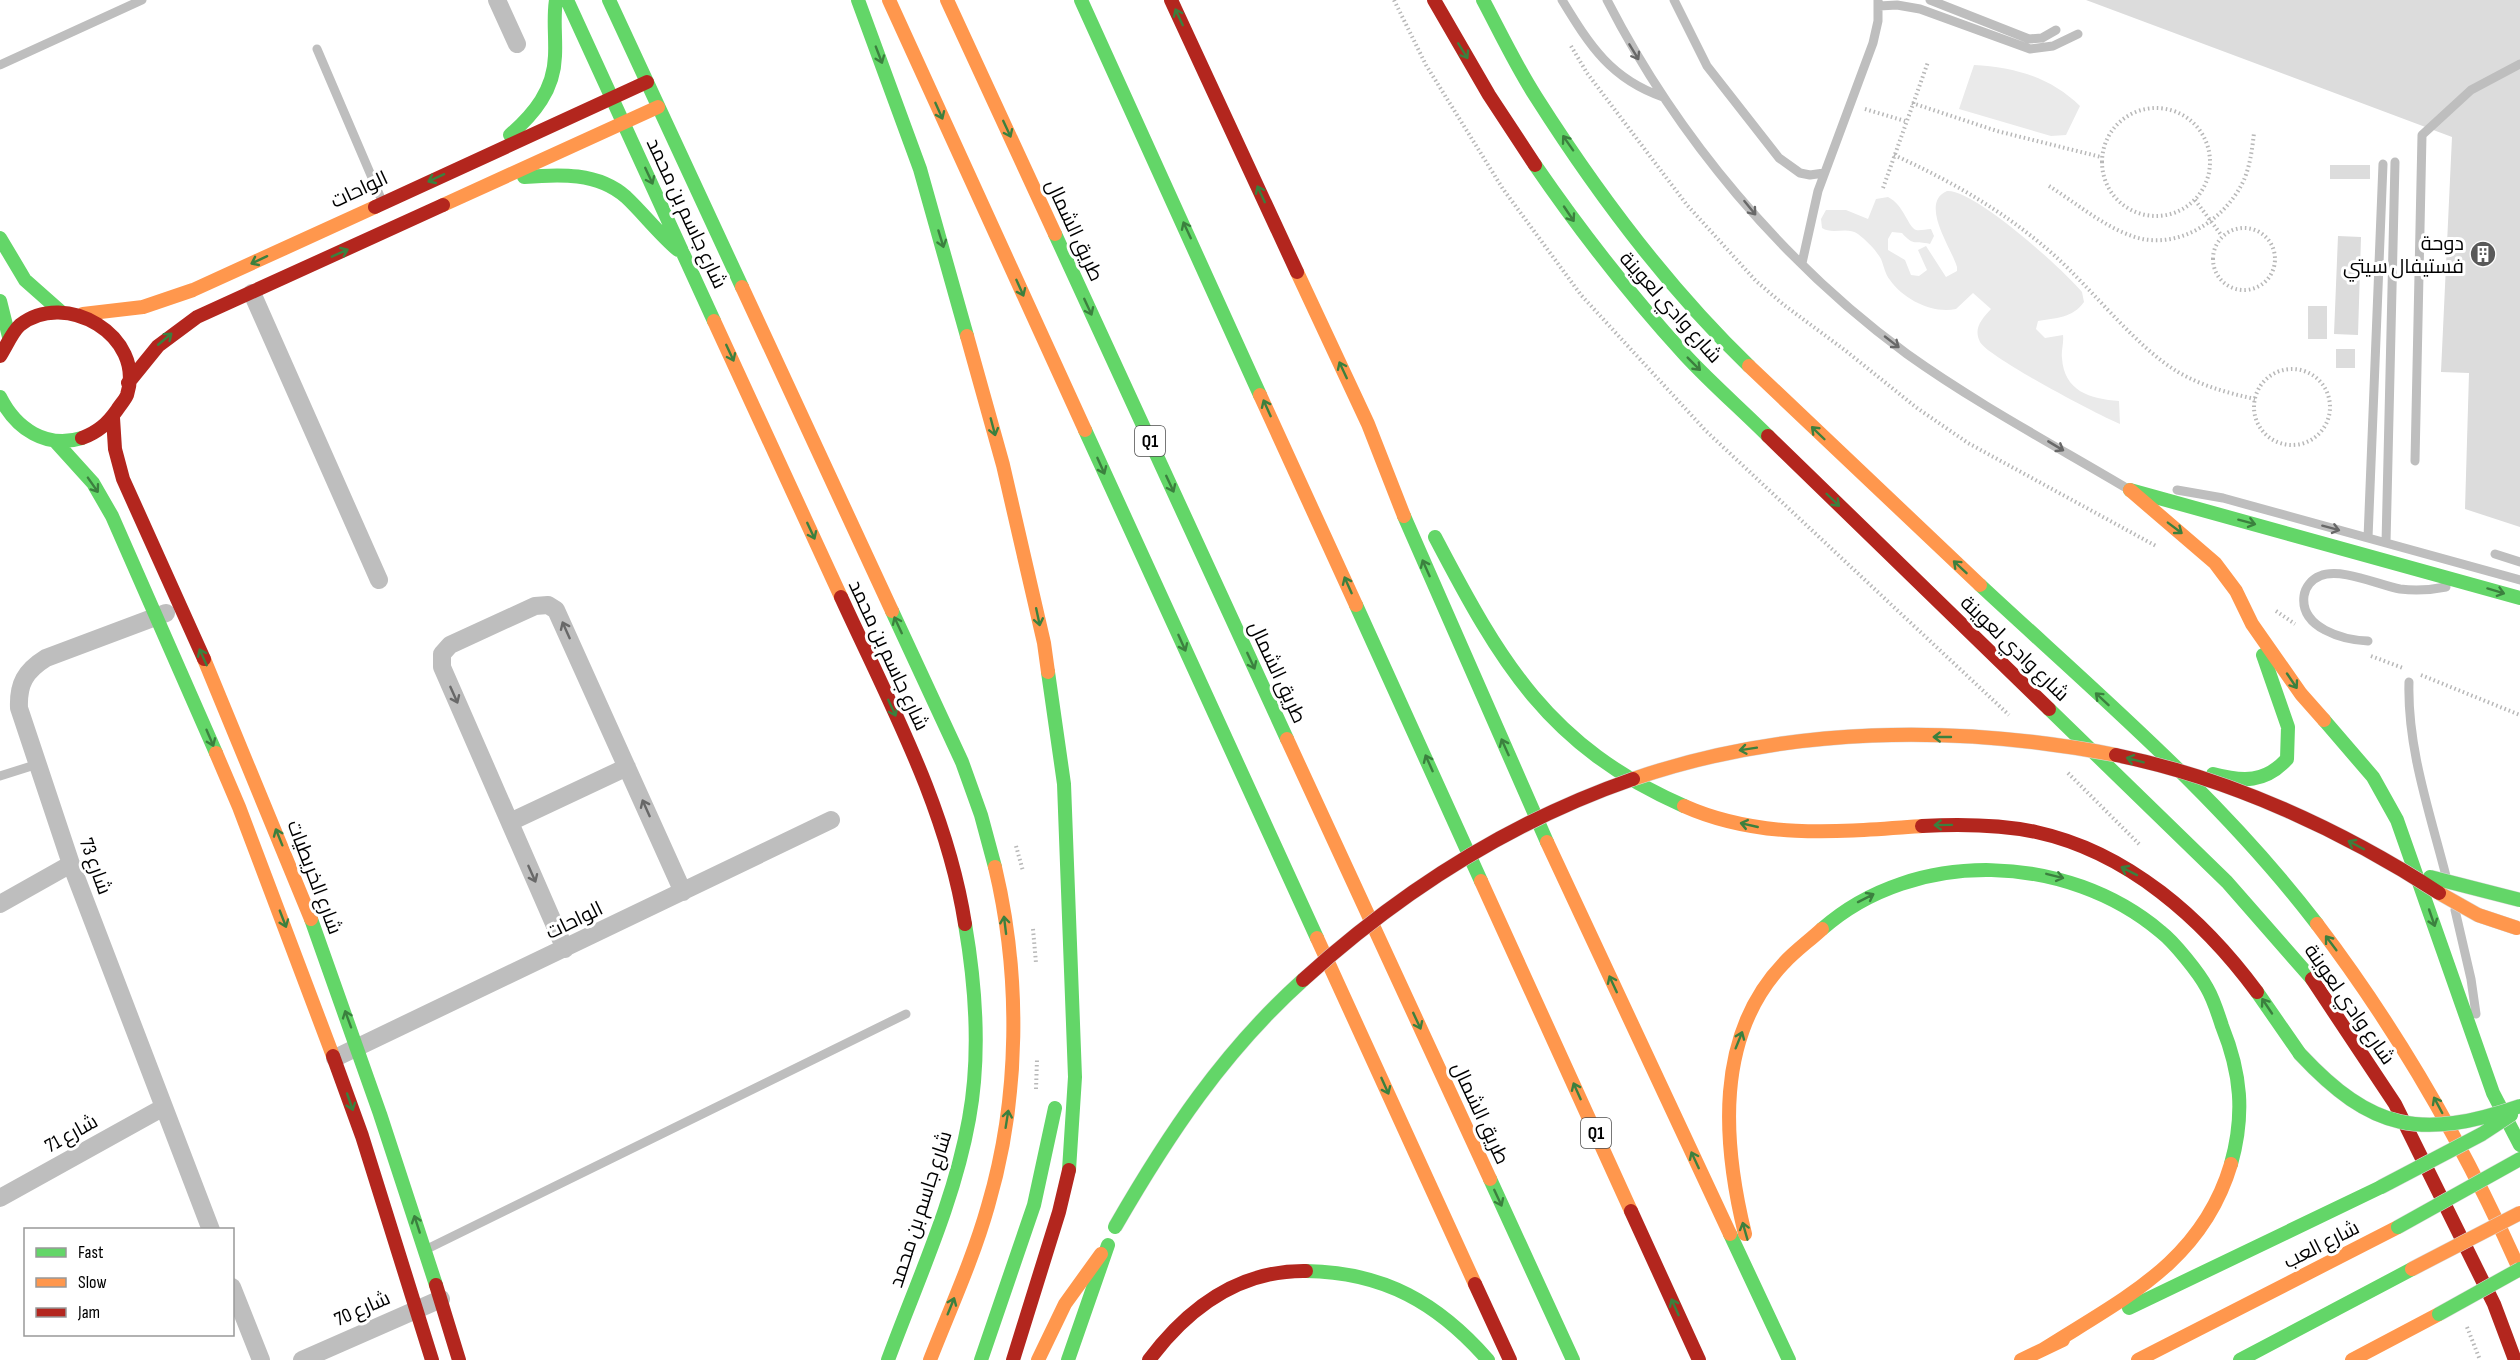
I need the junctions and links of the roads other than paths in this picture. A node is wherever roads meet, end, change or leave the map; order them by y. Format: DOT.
graph roads {
  1 [pos="142,0"];
  2 [pos="497,0"];
  3 [pos="556,0"];
  4 [pos="567,0"];
  5 [pos="609,0"];
  6 [pos="858,0"];
  7 [pos="889,0"];
  8 [pos="947,0"];
  9 [pos="1081,0"];
  10 [pos="1171,0"];
  11 [pos="1434,0"];
  12 [pos="1483,0"];
  13 [pos="1562,0"];
  14 [pos="1607,0"];
  15 [pos="1674,0"];
  16 [pos="1930,0"];
  17 [pos="1878,3"];
  18 [pos="2056,30"];
  19 [pos="2078,34"];
  20 [pos="517,44"];
  21 [pos="316,49"];
  22 [pos="0,64"];
  23 [pos="2520,64"];
  24 [pos="647,82"];
  25 [pos="612,97"];
  26 [pos="1664,97"];
  27 [pos="658,107"];
  28 [pos="624,123"];
  29 [pos="489,153"];
  30 [pos="2395,162"];
  31 [pos="2383,164"];
  32 [pos="1824,173"];
  33 [pos="503,180"];
  34 [pos="383,203"];
  35 [pos="0,238"];
  36 [pos="686,257"];
  37 [pos="1802,263"];
  38 [pos="252,293"];
  39 [pos="0,301"];
  40 [pos="60,311"];
  41 [pos="83,314"];
  42 [pos="9,337"];
  43 [pos="0,356"];
  44 [pos="128,383"];
  45 [pos="0,397"];
  46 [pos="113,418"];
  47 [pos="1368,424"];
  48 [pos="28,432"];
  49 [pos="6,434"];
  50 [pos="55,441"];
  51 [pos="2415,461"];
  52 [pos="2130,490"];
  53 [pos="1409,492"];
  54 [pos="1426,521"];
  55 [pos="2367,538"];
  56 [pos="2386,543"];
  57 [pos="2495,554"];
  58 [pos="2520,562"];
  59 [pos="379,580"];
  60 [pos="2520,580"];
  61 [pos="2464,581"];
  62 [pos="2520,598"];
  63 [pos="181,607"];
  64 [pos="156,617"];
  65 [pos="2252,624"];
  66 [pos="2368,640"];
  67 [pos="2409,682"];
  68 [pos="2161,753"];
  69 [pos="38,764"];
  70 [pos="627,767"];
  71 [pos="0,776"];
  72 [pos="831,820"];
  73 [pos="510,822"];
  74 [pos="71,864"];
  75 [pos="2408,872"];
  76 [pos="683,892"];
  77 [pos="2520,900"];
  78 [pos="0,904"];
  79 [pos="2519,928"];
  80 [pos="565,949"];
  81 [pos="1072,988"];
  82 [pos="906,1014"];
  83 [pos="2474,1041"];
  84 [pos="358,1048"];
  85 [pos="335,1058"];
  86 [pos="1059,1072"];
  87 [pos="1057,1094"];
  88 [pos="164,1107"];
  89 [pos="2520,1108"];
  90 [pos="2520,1145"];
  91 [pos="2520,1159"];
  92 [pos="0,1198"];
  93 [pos="2520,1213"];
  94 [pos="210,1228"];
  95 [pos="1108,1245"];
  96 [pos="425,1250"];
  97 [pos="2517,1272"];
  98 [pos="234,1292"];
  99 [pos="441,1299"];
  100 [pos="417,1308"];
  101 [pos="1773,1328"];
  102 [pos="2044,1349"];
  103 [pos="261,1360"];
  104 [pos="302,1360"];
  105 [pos="432,1360"];
  106 [pos="459,1360"];
  107 [pos="888,1360"];
  108 [pos="930,1360"];
  109 [pos="981,1360"];
  110 [pos="1012,1360"];
  111 [pos="1038,1360"];
  112 [pos="1068,1360"];
  113 [pos="1149,1360"];
  114 [pos="1488,1360"];
  115 [pos="1510,1360"];
  116 [pos="1573,1360"];
  117 [pos="1699,1360"];
  118 [pos="1789,1360"];
  119 [pos="2021,1360"];
  120 [pos="2138,1360"];
  121 [pos="2240,1360"];
  122 [pos="2352,1360"];
  123 [pos="2515,1360"];
  1 -- 22 [label="lane"];
  2 -- 20 [label="street"];
  3 -- 29 [label="main road"];
  4 -- 25 [label="main road, شارع جاسم بن محمد"];
  5 -- 24 [label="main road, شارع جاسم بن محمد"];
  6 -- 81 [label="main road, one-way"];
  7 -- 115 [label="main road, one-way"];
  8 -- 116 [label="main road, طريق الشمال / Q1, one-way"];
  117 -- 9 [label="main road, Q1, one-way"];
  47 -- 10 [label="main road, one-way"];
  11 -- 123 [label="main road, شارع وادي لعوينة, one-way"];
  68 -- 12 [label="main road, شارع وادي لعوينة, one-way"];
  13 -- 26 [label="lane"];
  14 -- 26 [label="lane, one-way"];
  15 -- 32 [label="lane"];
  16 -- 18 [label="lane"];
  17 -- 19 [label="lane"];
  17 -- 32 [label="lane"];
  21 -- 34 [label="lane"];
  23 -- 51 [label="lane"];
  24 -- 25 [label="main road, الواحات"];
  24 -- 27 [label="main road, شارع جاسم بن محمد"];
  25 -- 28 [label="main road, شارع جاسم بن محمد"];
  25 -- 29 [label="main road, الواحات"];
  26 -- 37 [label="lane, one-way"];
  27 -- 28 [label="main road"];
  108 -- 27 [label="main road, شارع جاسم بن محمد, one-way"];
  28 -- 33 [label="main road"];
  28 -- 36 [label="main road, شارع جاسم بن محمد, one-way"];
  29 -- 34 [label="main road, الواحات, one-way"];
  30 -- 56 [label="lane"];
  31 -- 55 [label="lane"];
  32 -- 37 [label="lane"];
  33 -- 36 [label="main road"];
  38 -- 33 [label="main road, one-way"];
  34 -- 41 [label="main road, الواحات, one-way"];
  35 -- 40 [label="main road"];
  36 -- 107 [label="main road, شارع جاسم بن محمد, one-way"];
  37 -- 52 [label="lane, one-way"];
  44 -- 38 [label="main road, one-way"];
  38 -- 59 [label="street"];
  39 -- 42 [label="main road"];
  40 -- 41 [label="main road"];
  40 -- 42 [label="main road"];
  41 -- 44 [label="main road"];
  42 -- 43 [label="main road"];
  44 -- 46 [label="main road"];
  45 -- 48 [label="main road"];
  46 -- 50 [label="main road"];
  46 -- 63 [label="main road, شارع الخريطيات"];
  47 -- 53 [label="main road"];
  101 -- 47 [label="main road, one-way"];
  48 -- 49 [label="main road"];
  48 -- 50 [label="main road"];
  50 -- 64 [label="main road, one-way"];
  52 -- 55 [label="lane, one-way"];
  52 -- 61 [label="main road, one-way"];
  52 -- 65 [label="main road, one-way"];
  89 -- 54 [label="main road, one-way, bridge"];
  55 -- 56 [label="lane"];
  56 -- 60 [label="lane"];
  57 -- 58 [label="lane"];
  61 -- 62 [label="main road, one-way"];
  61 -- 66 [label="lane"];
  63 -- 64 [label="street, شارع 73"];
  84 -- 63 [label="main road, شارع الخريطيات, one-way"];
  64 -- 69 [label="street, شارع 73"];
  64 -- 85 [label="main road, one-way"];
  65 -- 68 [label="main road"];
  65 -- 83 [label="main road, one-way"];
  67 -- 83 [label="lane"];
  97 -- 68 [label="main road, شارع وادي لعوينة, one-way"];
  69 -- 71 [label="lane"];
  69 -- 74 [label="street, شارع 73"];
  70 -- 73 [label="street"];
  70 -- 73 [label="street, one-way"];
  76 -- 70 [label="street, one-way"];
  72 -- 76 [label="street, الواحات"];
  73 -- 80 [label="street, one-way"];
  74 -- 78 [label="street"];
  74 -- 88 [label="street, شارع 73"];
  75 -- 77 [label="main road, bridge"];
  75 -- 79 [label="main road, bridge"];
  75 -- 95 [label="main road, one-way, bridge"];
  76 -- 80 [label="street, الواحات"];
  80 -- 84 [label="street, الواحات"];
  81 -- 86 [label="main road"];
  81 -- 110 [label="main road"];
  82 -- 96 [label="lane"];
  83 -- 90 [label="main road"];
  84 -- 85 [label="street, الواحات"];
  96 -- 84 [label="main road, شارع الخريطيات, one-way"];
  85 -- 100 [label="main road, one-way"];
  87 -- 109 [label="main road"];
  88 -- 92 [label="street, شارع 71"];
  88 -- 94 [label="street, شارع 73"];
  89 -- 102 [label="main road, bridge"];
  91 -- 120 [label="main road, شارع العب, bridge"];
  93 -- 121 [label="main road, bridge"];
  95 -- 111 [label="main road"];
  95 -- 112 [label="main road"];
  96 -- 99 [label="main road, شارع الخريطيات"];
  97 -- 122 [label="main road, bridge"];
  98 -- 103 [label="street"];
  99 -- 100 [label="street, شارع 70"];
  99 -- 106 [label="main road, شارع الخريطيات"];
  100 -- 104 [label="street, شارع 70"];
  100 -- 105 [label="main road"];
  101 -- 102 [label="main road, one-way"];
  101 -- 118 [label="main road"];
  102 -- 119 [label="main road"];
  113 -- 114 [label="main road"];
}
